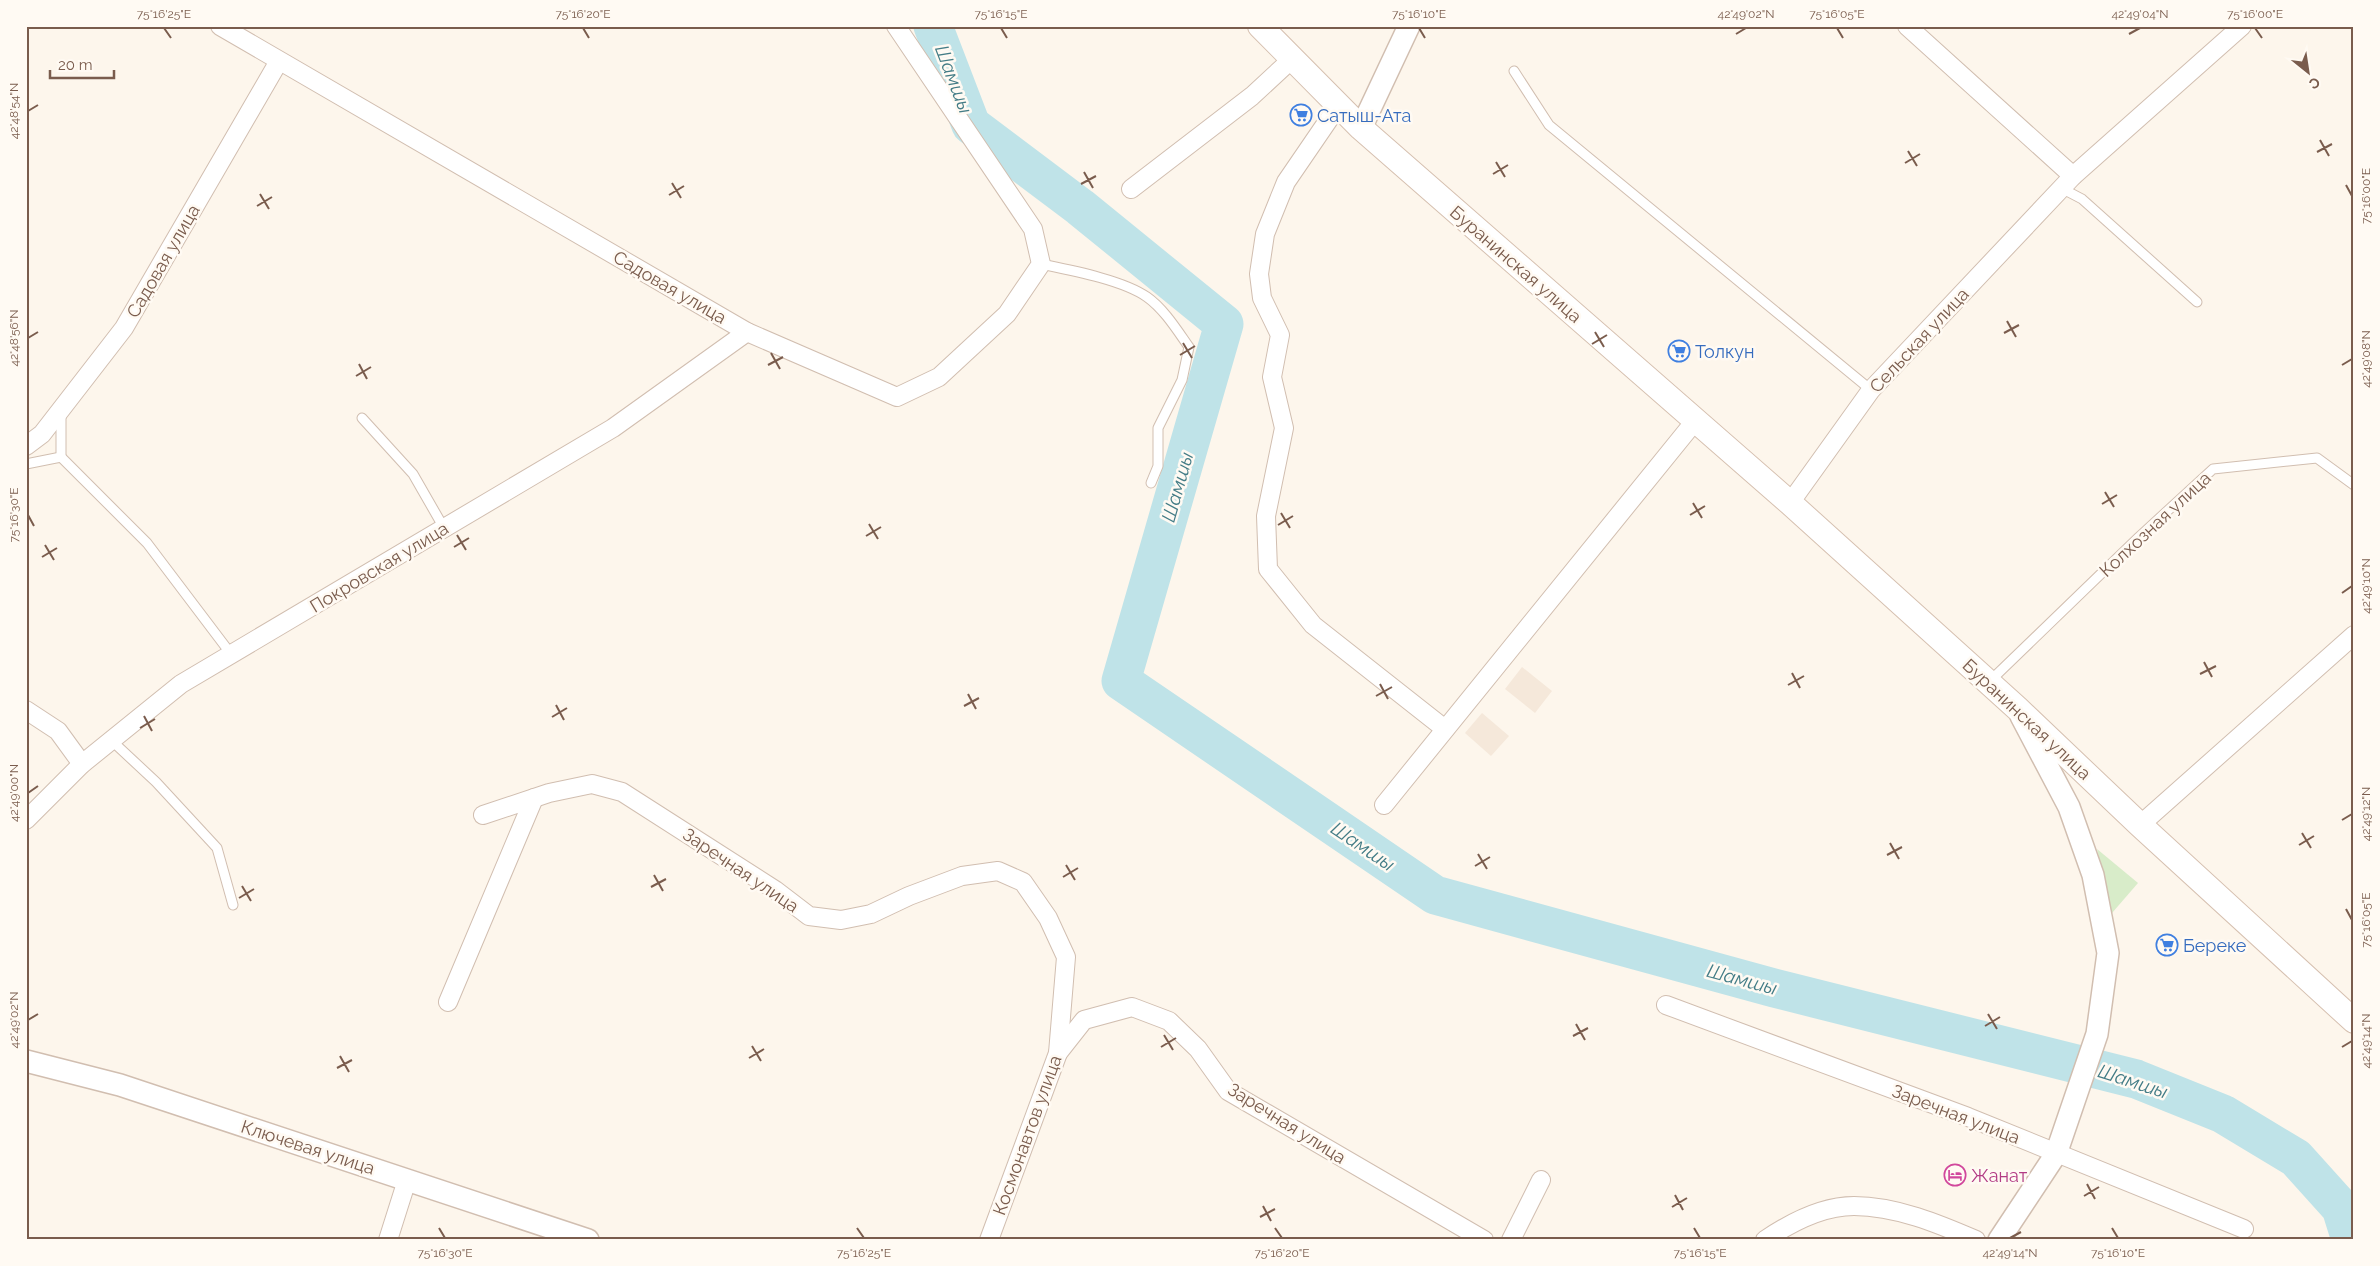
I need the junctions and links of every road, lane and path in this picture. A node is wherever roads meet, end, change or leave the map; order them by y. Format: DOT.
graph roads {
  1 [pos="220,26"];
  2 [pos="896,26"];
  3 [pos="1260,26"];
  4 [pos="1409,26"];
  5 [pos="1907,26"];
  6 [pos="2242,26"];
  7 [pos="1292,59"];
  8 [pos="279,60"];
  9 [pos="1514,71"];
  10 [pos="1338,106"];
  11 [pos="1361,128"];
  12 [pos="2073,176"];
  13 [pos="2061,188"];
  14 [pos="1131,190"];
  15 [pos="1041,264"];
  16 [pos="2197,302"];
  17 [pos="747,332"];
  18 [pos="1871,390"];
  19 [pos="61,411"];
  20 [pos="362,418"];
  21 [pos="1695,421"];
  22 [pos="26,446"];
  23 [pos="61,457"];
  24 [pos="26,464"];
  25 [pos="1151,483"];
  26 [pos="2354,485"];
  27 [pos="1790,503"];
  28 [pos="444,528"];
  29 [pos="2354,635"];
  30 [pos="231,654"];
  31 [pos="1988,682"];
  32 [pos="2018,709"];
  33 [pos="26,710"];
  34 [pos="1445,729"];
  35 [pos="111,740"];
  36 [pos="82,764"];
  37 [pos="534,798"];
  38 [pos="1384,805"];
  39 [pos="483,815"];
  40 [pos="26,820"];
  41 [pos="2140,825"];
  42 [pos="232,905"];
  43 [pos="448,1002"];
  44 [pos="1666,1005"];
  45 [pos="2354,1021"];
  46 [pos="1059,1030"];
  47 [pos="1058,1053"];
  48 [pos="26,1061"];
  49 [pos="2056,1154"];
  50 [pos="407,1180"];
  51 [pos="1540,1180"];
  52 [pos="2244,1229"];
  53 [pos="388,1240"];
  54 [pos="588,1240"];
  55 [pos="990,1240"];
  56 [pos="1484,1240"];
  57 [pos="1511,1240"];
  58 [pos="1765,1240"];
  59 [pos="1976,1240"];
  60 [pos="1999,1240"];
  1 -- 8 [label="street, Садовая улица"];
  2 -- 15 [label="street"];
  3 -- 7 [label="main road, Буранинская улица"];
  4 -- 11 [label="street"];
  5 -- 12 [label="street"];
  6 -- 12 [label="street, Сельская улица"];
  7 -- 10 [label="main road, Буранинская улица"];
  7 -- 14 [label="street"];
  8 -- 17 [label="street, Садовая улица"];
  8 -- 19 [label="street, Садовая улица"];
  9 -- 18 [label="lane"];
  10 -- 11 [label="main road, Буранинская улица"];
  10 -- 34 [label="street"];
  11 -- 21 [label="main road, Буранинская улица"];
  12 -- 13 [label="street, Сельская улица"];
  13 -- 16 [label="lane"];
  13 -- 18 [label="street, Сельская улица"];
  15 -- 17 [label="street, Садовая улица"];
  15 -- 25 [label="lane"];
  17 -- 28 [label="street, Покровская улица"];
  18 -- 27 [label="street, Сельская улица"];
  19 -- 22 [label="street, Садовая улица"];
  19 -- 23 [label="lane"];
  20 -- 28 [label="lane"];
  21 -- 27 [label="main road, Буранинская улица"];
  21 -- 34 [label="street"];
  23 -- 24 [label="lane"];
  23 -- 30 [label="lane"];
  26 -- 31 [label="lane, Колхозная улица"];
  27 -- 31 [label="main road, Буранинская улица"];
  28 -- 30 [label="street, Покровская улица"];
  29 -- 41 [label="street"];
  30 -- 35 [label="street, Покровская улица"];
  31 -- 32 [label="main road, Буранинская улица"];
  32 -- 41 [label="main road, Буранинская улица"];
  32 -- 49 [label="street"];
  33 -- 36 [label="street"];
  34 -- 38 [label="street"];
  35 -- 36 [label="street, Покровская улица"];
  35 -- 42 [label="lane"];
  36 -- 40 [label="street, Покровская улица"];
  37 -- 39 [label="street, Заречная улица"];
  37 -- 43 [label="street"];
  37 -- 46 [label="street, Заречная улица"];
  41 -- 45 [label="main road, Буранинская улица"];
  44 -- 49 [label="street, Заречная улица"];
  46 -- 47 [label="street, Космонавтов улица"];
  47 -- 55 [label="street, Космонавтов улица"];
  47 -- 56 [label="street, Заречная улица"];
  48 -- 50 [label="street, Ключевая улица"];
  49 -- 52 [label="street, Заречная улица"];
  49 -- 60 [label="street"];
  50 -- 53 [label="street"];
  50 -- 54 [label="street, Ключевая улица"];
  51 -- 57 [label="street"];
  58 -- 59 [label="street"];
}
